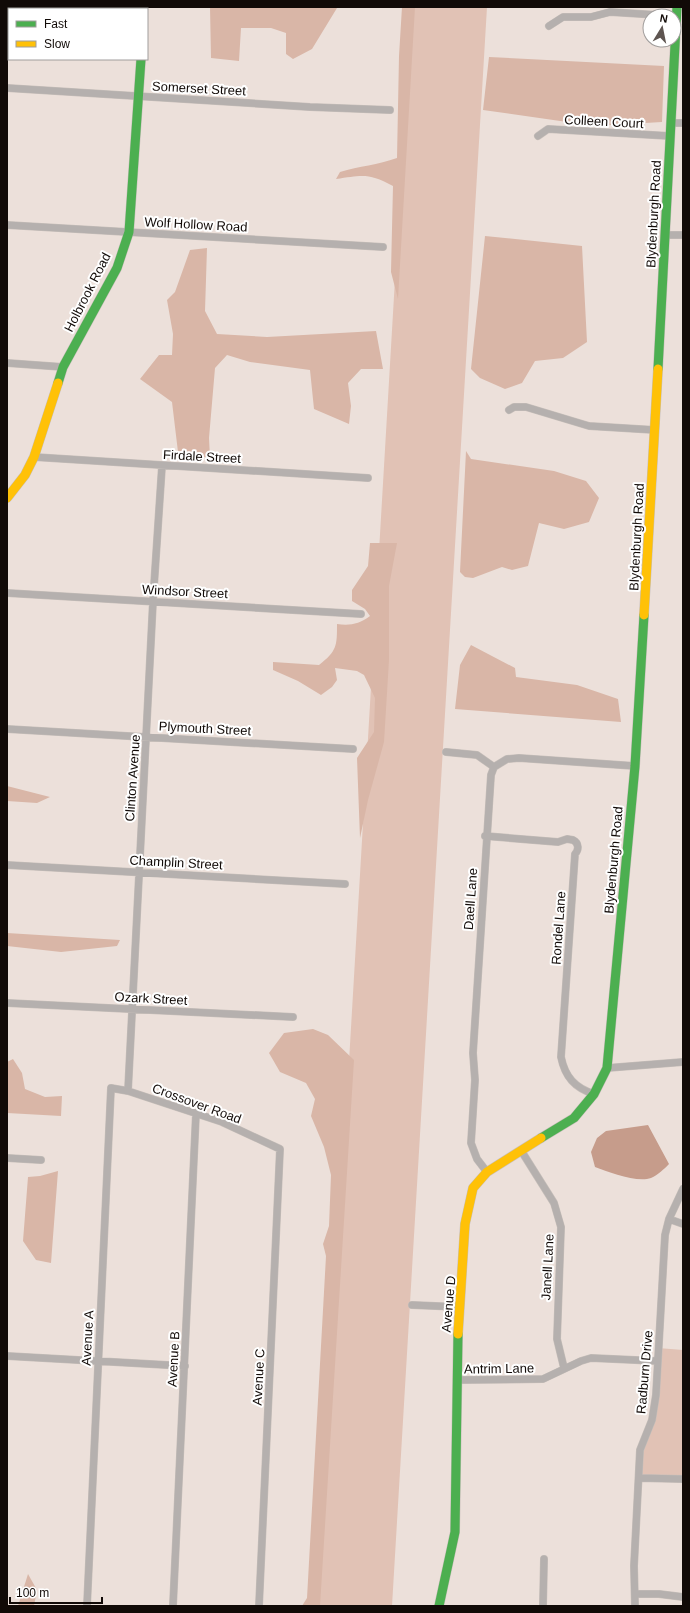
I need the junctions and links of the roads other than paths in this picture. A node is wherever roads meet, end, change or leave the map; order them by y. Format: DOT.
graph roads {
  1 [pos="642,13"];
  2 [pos="549,26"];
  3 [pos="674,48"];
  4 [pos="141,60"];
  5 [pos="7,88"];
  6 [pos="138,97"];
  7 [pos="390,110"];
  8 [pos="671,123"];
  9 [pos="683,123"];
  10 [pos="538,136"];
  11 [pos="670,136"];
  12 [pos="7,224"];
  13 [pos="129,232"];
  14 [pos="665,235"];
  15 [pos="683,235"];
  16 [pos="383,247"];
  17 [pos="7,363"];
  18 [pos="62,367"];
  19 [pos="509,410"];
  20 [pos="655,430"];
  21 [pos="34,458"];
  22 [pos="162,466"];
  23 [pos="368,478"];
  24 [pos="7,498"];
  25 [pos="7,593"];
  26 [pos="153,601"];
  27 [pos="362,614"];
  28 [pos="7,729"];
  29 [pos="147,736"];
  30 [pos="353,749"];
  31 [pos="446,752"];
  32 [pos="635,766"];
  33 [pos="494,767"];
  34 [pos="485,836"];
  35 [pos="7,864"];
  36 [pos="138,872"];
  37 [pos="344,884"];
  38 [pos="7,1002"];
  39 [pos="131,1009"];
  40 [pos="293,1017"];
  41 [pos="683,1062"];
  42 [pos="606,1068"];
  43 [pos="128,1091"];
  44 [pos="594,1094"];
  45 [pos="196,1113"];
  46 [pos="280,1149"];
  47 [pos="522,1152"];
  48 [pos="7,1158"];
  49 [pos="41,1160"];
  50 [pos="487,1172"];
  51 [pos="683,1189"];
  52 [pos="668,1219"];
  53 [pos="683,1224"];
  54 [pos="412,1305"];
  55 [pos="459,1307"];
  56 [pos="7,1356"];
  57 [pos="657,1360"];
  58 [pos="98,1362"];
  59 [pos="185,1366"];
  60 [pos="564,1368"];
  61 [pos="457,1380"];
  62 [pos="640,1478"];
  63 [pos="683,1479"];
  64 [pos="544,1559"];
  65 [pos="635,1594"];
  66 [pos="683,1597"];
  67 [pos="87,1606"];
  68 [pos="173,1606"];
  69 [pos="259,1606"];
  70 [pos="439,1606"];
  71 [pos="543,1606"];
  72 [pos="635,1606"];
  1 -- 2 [label="street"];
  3 -- 8 [label="street, Blydenburgh Road"];
  4 -- 6 [label="street, Holbrook Road"];
  5 -- 6 [label="street, Somerset Street"];
  6 -- 7 [label="street, Somerset Street"];
  6 -- 13 [label="street, Holbrook Road"];
  8 -- 9 [label="street"];
  8 -- 11 [label="street, Blydenburgh Road"];
  10 -- 11 [label="street, Colleen Court"];
  11 -- 14 [label="street, Blydenburgh Road"];
  12 -- 13 [label="street, Wolf Hollow Road"];
  13 -- 16 [label="street, Wolf Hollow Road"];
  13 -- 18 [label="street, Holbrook Road"];
  14 -- 15 [label="street"];
  14 -- 20 [label="street, Blydenburgh Road"];
  17 -- 18 [label="street"];
  18 -- 21 [label="street, Holbrook Road"];
  19 -- 20 [label="street"];
  20 -- 32 [label="street, Blydenburgh Road"];
  21 -- 22 [label="street, Firdale Street"];
  21 -- 24 [label="street, Holbrook Road"];
  22 -- 23 [label="street, Firdale Street"];
  22 -- 26 [label="street, Clinton Avenue"];
  25 -- 26 [label="street, Windsor Street"];
  26 -- 27 [label="street, Windsor Street"];
  26 -- 29 [label="street, Clinton Avenue"];
  28 -- 29 [label="street, Plymouth Street"];
  29 -- 30 [label="street, Plymouth Street"];
  29 -- 36 [label="street, Clinton Avenue"];
  31 -- 33 [label="street"];
  32 -- 33 [label="street"];
  32 -- 42 [label="street, Blydenburgh Road"];
  33 -- 34 [label="street, Daell Lane"];
  34 -- 44 [label="street, Rondel Lane"];
  34 -- 50 [label="street, Daell Lane"];
  35 -- 36 [label="street, Champlin Street"];
  36 -- 37 [label="street, Champlin Street"];
  36 -- 39 [label="street, Clinton Avenue"];
  38 -- 39 [label="street, Ozark Street"];
  39 -- 40 [label="street, Ozark Street"];
  39 -- 43 [label="street, Clinton Avenue"];
  41 -- 42 [label="street"];
  42 -- 44 [label="street, Avenue D"];
  43 -- 45 [label="street, Crossover Road"];
  43 -- 58 [label="street, Avenue A"];
  44 -- 47 [label="street, Avenue D"];
  45 -- 46 [label="street, Crossover Road"];
  45 -- 59 [label="street, Avenue B"];
  46 -- 69 [label="street, Avenue C"];
  47 -- 50 [label="street, Avenue D"];
  47 -- 60 [label="street, Janell Lane"];
  48 -- 49 [label="street"];
  50 -- 55 [label="street, Avenue D"];
  51 -- 52 [label="street, Radburn Drive"];
  52 -- 53 [label="street"];
  52 -- 57 [label="street, Radburn Drive"];
  54 -- 55 [label="street"];
  55 -- 61 [label="street, Avenue D"];
  56 -- 58 [label="street"];
  57 -- 60 [label="street, Antrim Lane"];
  57 -- 62 [label="street, Radburn Drive"];
  58 -- 59 [label="street"];
  58 -- 67 [label="street, Avenue A"];
  59 -- 68 [label="street, Avenue B"];
  60 -- 61 [label="street, Antrim Lane"];
  61 -- 70 [label="street, Avenue D"];
  62 -- 63 [label="street"];
  62 -- 65 [label="street, Radburn Drive"];
  64 -- 71 [label="street"];
  65 -- 66 [label="street"];
  65 -- 72 [label="street, Radburn Drive"];
}
